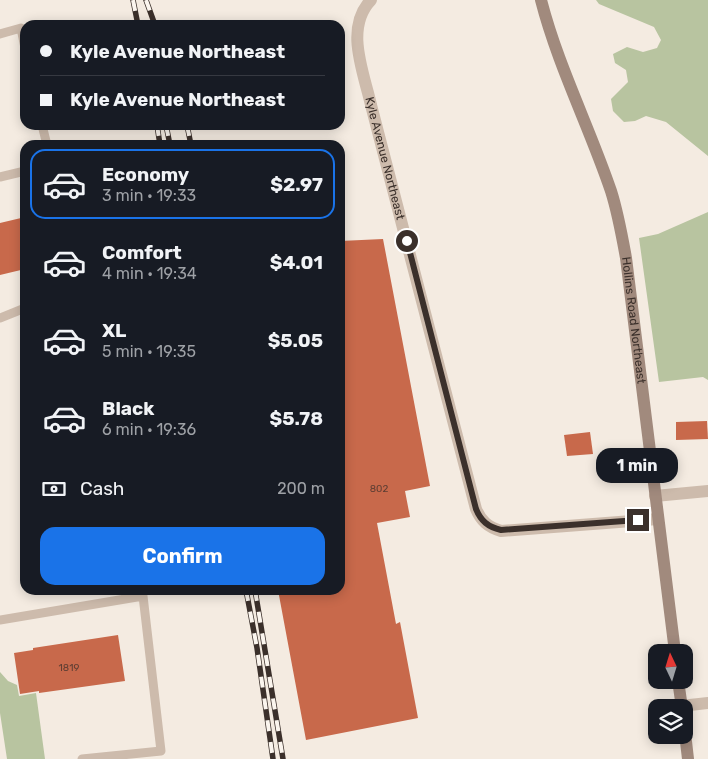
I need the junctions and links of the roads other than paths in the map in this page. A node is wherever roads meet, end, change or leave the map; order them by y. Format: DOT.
graph roads {
  1 [pos="370,0"];
  2 [pos="541,0"];
  3 [pos="20,28"];
  4 [pos="0,34"];
  5 [pos="20,171"];
  6 [pos="0,177"];
  7 [pos="20,310"];
  8 [pos="0,318"];
  9 [pos="708,491"];
  10 [pos="655,496"];
  11 [pos="658,519"];
  12 [pos="0,620"];
  13 [pos="674,644"];
  14 [pos="708,703"];
  15 [pos="693,705"];
  16 [pos="686,744"];
  17 [pos="82,759"];
  18 [pos="688,759"];
  1 -- 11 [label="street, Kyle Avenue Northeast"];
  2 -- 10 [label="main road, Hollins Road Northeast"];
  3 -- 4 [label="lane"];
  5 -- 6 [label="lane"];
  7 -- 8 [label="lane"];
  9 -- 10 [label="street"];
  10 -- 11 [label="main road, Hollins Road Northeast"];
  11 -- 13 [label="main road, Hollins Road Northeast"];
  12 -- 17 [label="lane"];
  14 -- 15 [label="street"];
  16 -- 18 [label="main road"];
}
